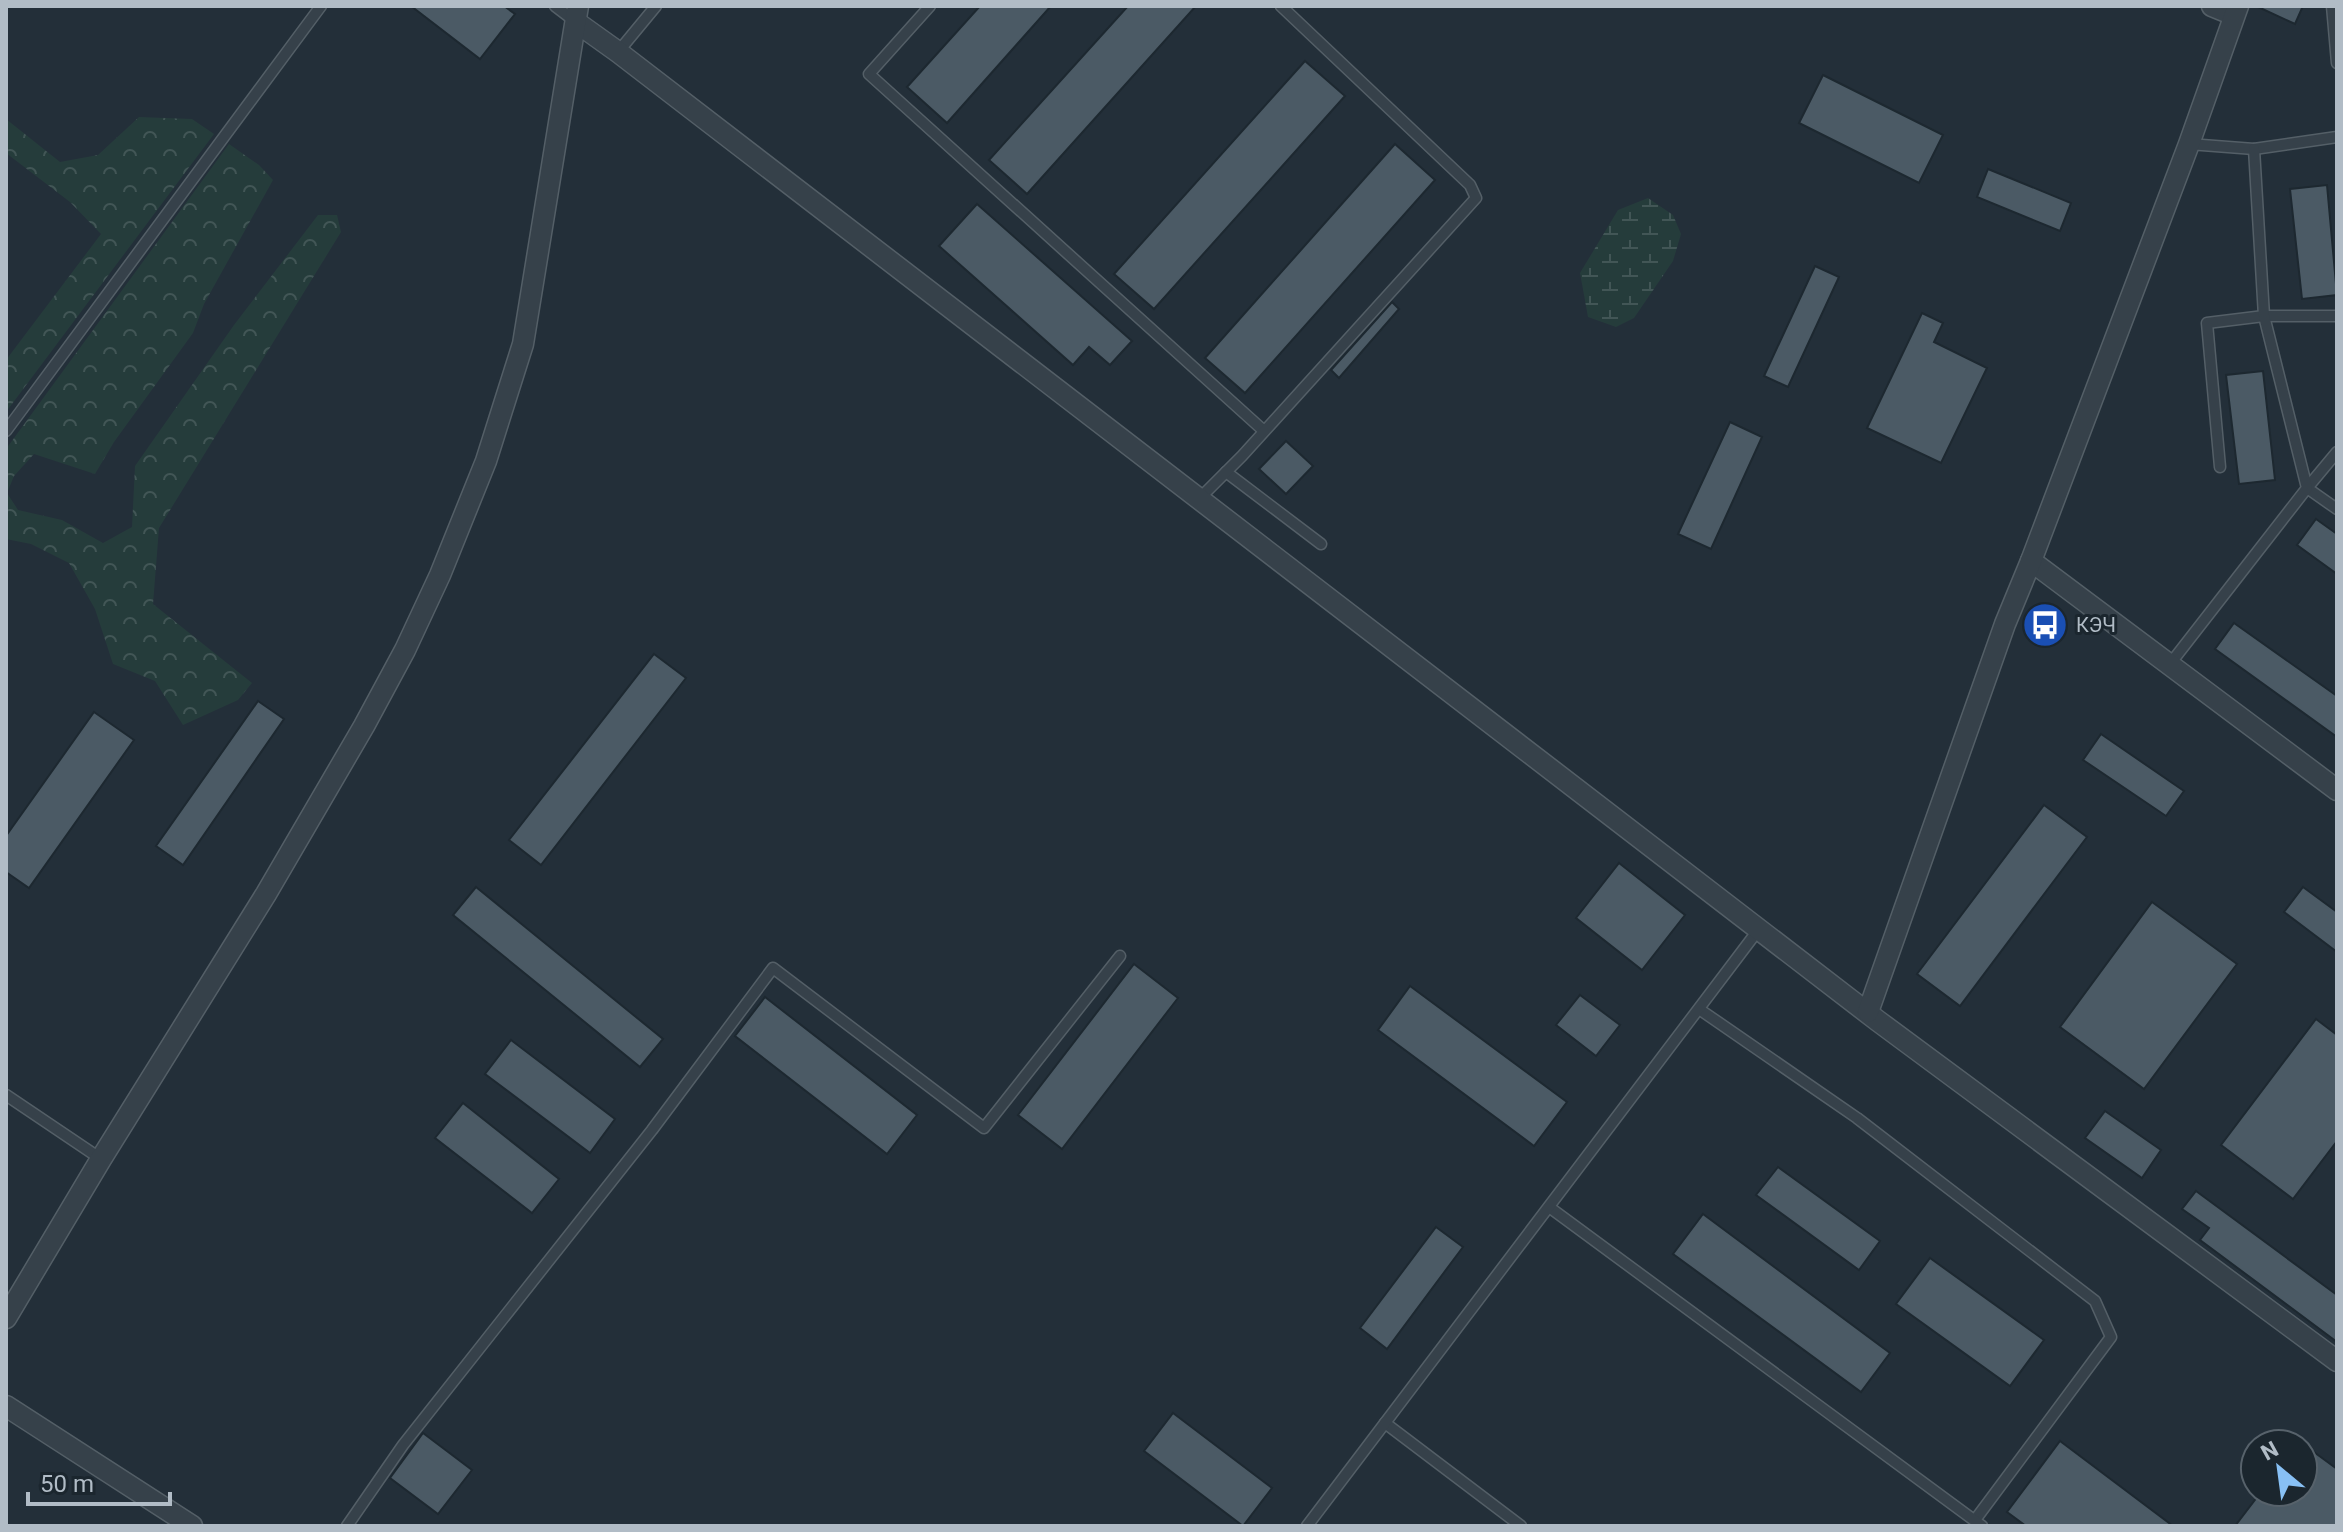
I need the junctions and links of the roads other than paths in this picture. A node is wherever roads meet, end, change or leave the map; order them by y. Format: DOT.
graph roads {
  1 [pos="321,6"];
  2 [pos="555,6"];
  3 [pos="656,6"];
  4 [pos="930,6"];
  5 [pos="1281,6"];
  6 [pos="2212,6"];
  7 [pos="2332,6"];
  8 [pos="2236,11"];
  9 [pos="577,14"];
  10 [pos="618,52"];
  11 [pos="2337,63"];
  12 [pos="2337,137"];
  13 [pos="2189,144"];
  14 [pos="2254,149"];
  15 [pos="2264,316"];
  16 [pos="2337,316"];
  17 [pos="6,431"];
  18 [pos="1264,431"];
  19 [pos="2337,452"];
  20 [pos="2220,467"];
  21 [pos="1226,472"];
  22 [pos="2307,488"];
  23 [pos="1199,499"];
  24 [pos="2337,509"];
  25 [pos="1321,544"];
  26 [pos="2031,561"];
  27 [pos="2170,664"];
  28 [pos="2337,790"];
  29 [pos="1759,929"];
  30 [pos="1120,956"];
  31 [pos="1699,1009"];
  32 [pos="1868,1012"];
  33 [pos="6,1095"];
  34 [pos="101,1159"];
  35 [pos="1549,1207"];
  36 [pos="6,1318"];
  37 [pos="2337,1361"];
  38 [pos="6,1406"];
  39 [pos="1385,1423"];
  40 [pos="1979,1523"];
  41 [pos="192,1526"];
  42 [pos="347,1526"];
  43 [pos="1307,1526"];
  44 [pos="1521,1526"];
  1 -- 17 [label="lane"];
  2 -- 9 [label="lane"];
  3 -- 10 [label="lane"];
  4 -- 18 [label="lane"];
  5 -- 18 [label="lane"];
  6 -- 8 [label="street"];
  7 -- 11 [label="lane"];
  8 -- 13 [label="street"];
  9 -- 10 [label="street"];
  9 -- 34 [label="street"];
  10 -- 23 [label="street"];
  12 -- 14 [label="lane"];
  13 -- 14 [label="lane"];
  13 -- 26 [label="street"];
  14 -- 15 [label="lane"];
  15 -- 16 [label="lane"];
  15 -- 20 [label="lane"];
  15 -- 22 [label="lane"];
  18 -- 21 [label="lane"];
  19 -- 22 [label="lane"];
  21 -- 23 [label="lane"];
  21 -- 25 [label="lane"];
  22 -- 24 [label="lane"];
  22 -- 27 [label="lane"];
  23 -- 29 [label="street"];
  26 -- 27 [label="street"];
  26 -- 32 [label="street"];
  27 -- 28 [label="street"];
  29 -- 31 [label="lane"];
  29 -- 32 [label="street"];
  30 -- 42 [label="lane"];
  31 -- 35 [label="lane"];
  31 -- 40 [label="lane"];
  32 -- 37 [label="street"];
  33 -- 34 [label="lane"];
  34 -- 36 [label="street"];
  35 -- 39 [label="lane"];
  35 -- 40 [label="lane"];
  38 -- 41 [label="street"];
  39 -- 43 [label="lane"];
  39 -- 44 [label="lane"];
}
